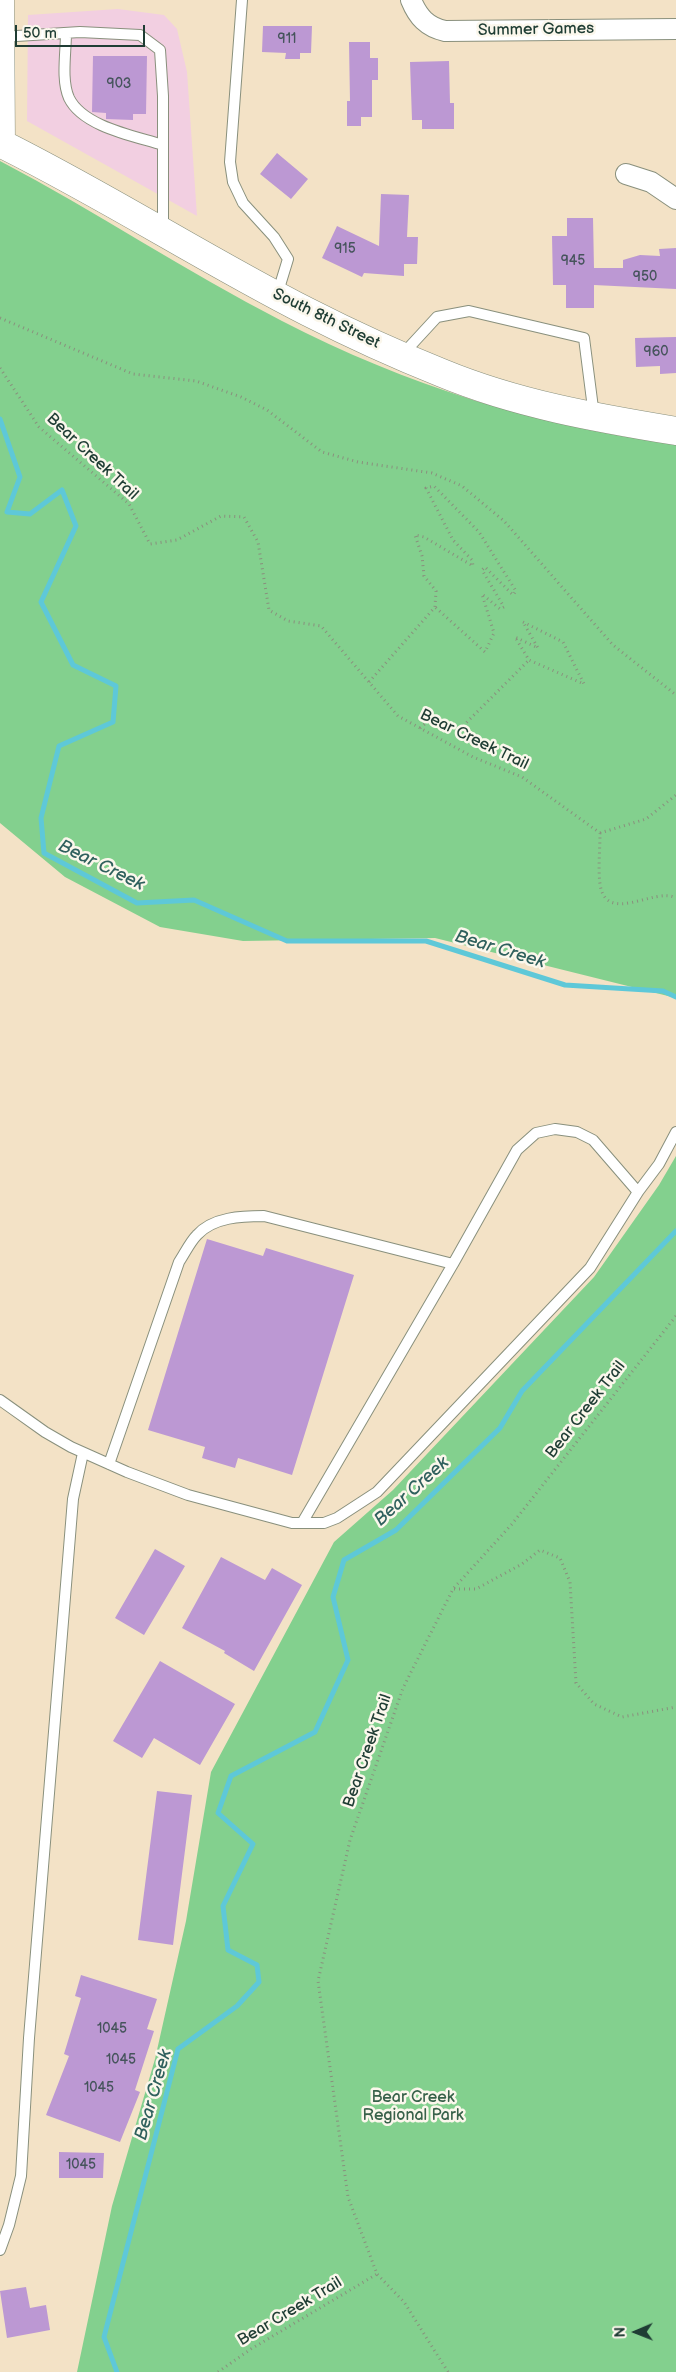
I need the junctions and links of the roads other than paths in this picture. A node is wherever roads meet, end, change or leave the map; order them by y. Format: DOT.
graph roads {
  1 [pos="0,0"];
  2 [pos="242,0"];
  3 [pos="410,0"];
  4 [pos="676,29"];
  5 [pos="66,33"];
  6 [pos="0,37"];
  7 [pos="1,143"];
  8 [pos="163,145"];
  9 [pos="626,174"];
  10 [pos="676,199"];
  11 [pos="163,231"];
  12 [pos="276,296"];
  13 [pos="402,356"];
  14 [pos="594,417"];
  15 [pos="676,431"];
  16 [pos="676,1132"];
  17 [pos="638,1192"];
  18 [pos="453,1264"];
  19 [pos="0,1400"];
  20 [pos="83,1452"];
  21 [pos="108,1464"];
  22 [pos="302,1523"];
  23 [pos="0,2250"];
  1 -- 6 [label="main road"];
  2 -- 12 [label="lane"];
  3 -- 4 [label="street, Summer Games"];
  5 -- 6 [label="lane"];
  5 -- 8 [label="lane"];
  5 -- 8 [label="lane"];
  6 -- 7 [label="main road"];
  7 -- 11 [label="main road, South 8th Street"];
  8 -- 11 [label="lane"];
  9 -- 10 [label="street"];
  11 -- 12 [label="main road, South 8th Street"];
  12 -- 13 [label="main road, South 8th Street"];
  13 -- 14 [label="main road, South 8th Street"];
  13 -- 14 [label="lane"];
  14 -- 15 [label="main road, South 8th Street"];
  16 -- 17 [label="lane"];
  17 -- 18 [label="lane"];
  17 -- 22 [label="lane"];
  18 -- 21 [label="lane"];
  18 -- 22 [label="lane"];
  19 -- 20 [label="lane"];
  20 -- 21 [label="lane"];
  20 -- 23 [label="lane"];
  21 -- 22 [label="lane"];
}
